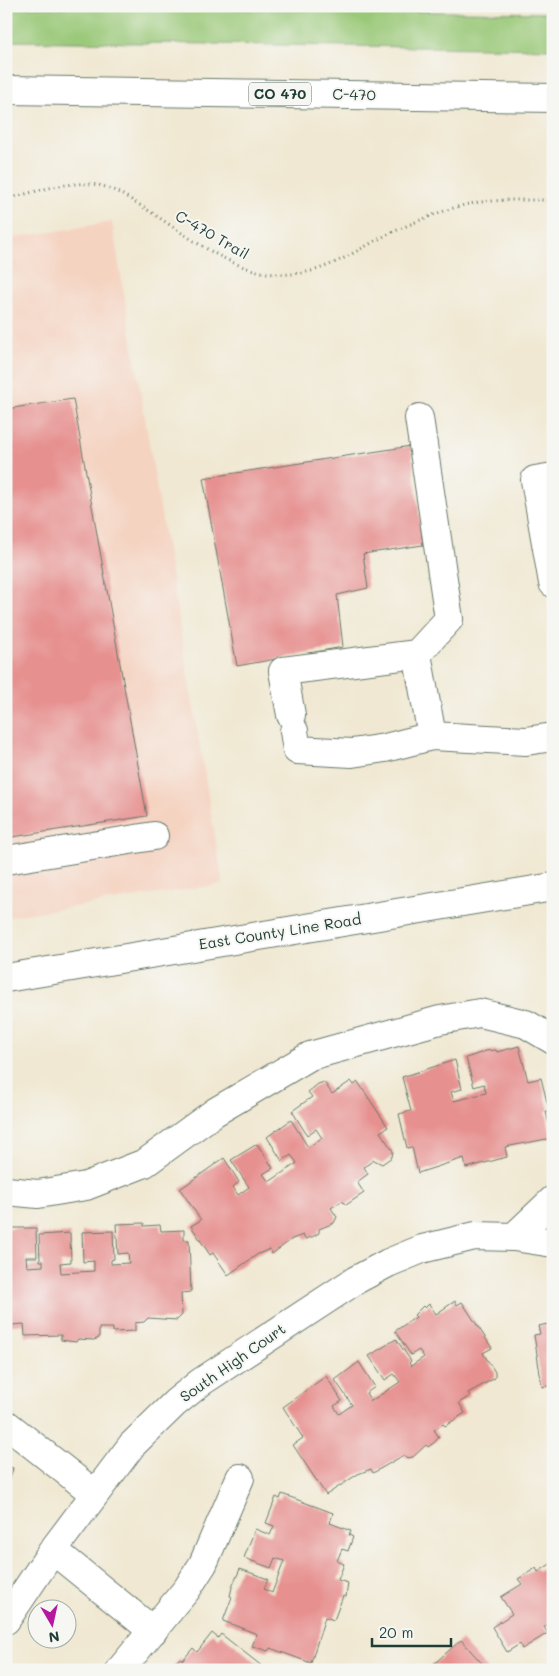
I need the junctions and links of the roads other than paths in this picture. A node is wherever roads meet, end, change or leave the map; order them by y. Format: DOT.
graph roads {
  1 [pos="6,90"];
  2 [pos="553,98"];
  3 [pos="419,418"];
  4 [pos="553,477"];
  5 [pos="553,583"];
  6 [pos="417,654"];
  7 [pos="432,736"];
  8 [pos="553,737"];
  9 [pos="154,836"];
  10 [pos="6,860"];
  11 [pos="553,887"];
  12 [pos="6,978"];
  13 [pos="553,1040"];
  14 [pos="6,1191"];
  15 [pos="553,1200"];
  16 [pos="514,1237"];
  17 [pos="553,1243"];
  18 [pos="6,1424"];
  19 [pos="240,1478"];
  20 [pos="95,1494"];
  21 [pos="53,1550"];
  22 [pos="6,1620"];
  23 [pos="153,1631"];
  24 [pos="120,1670"];
  1 -- 2 [label="main road, C-470 / CO 470"];
  3 -- 6 [label="main road"];
  4 -- 5 [label="main road"];
  6 -- 7 [label="main road"];
  6 -- 7 [label="main road"];
  7 -- 8 [label="main road"];
  9 -- 10 [label="main road"];
  11 -- 12 [label="main road, East County Line Road"];
  13 -- 14 [label="main road"];
  15 -- 16 [label="main road"];
  16 -- 17 [label="main road, South High Court"];
  16 -- 20 [label="main road, South High Court"];
  18 -- 20 [label="main road"];
  19 -- 23 [label="main road"];
  20 -- 21 [label="main road, South High Court"];
  21 -- 22 [label="main road, South High Court"];
  21 -- 23 [label="main road"];
  23 -- 24 [label="main road"];
}
